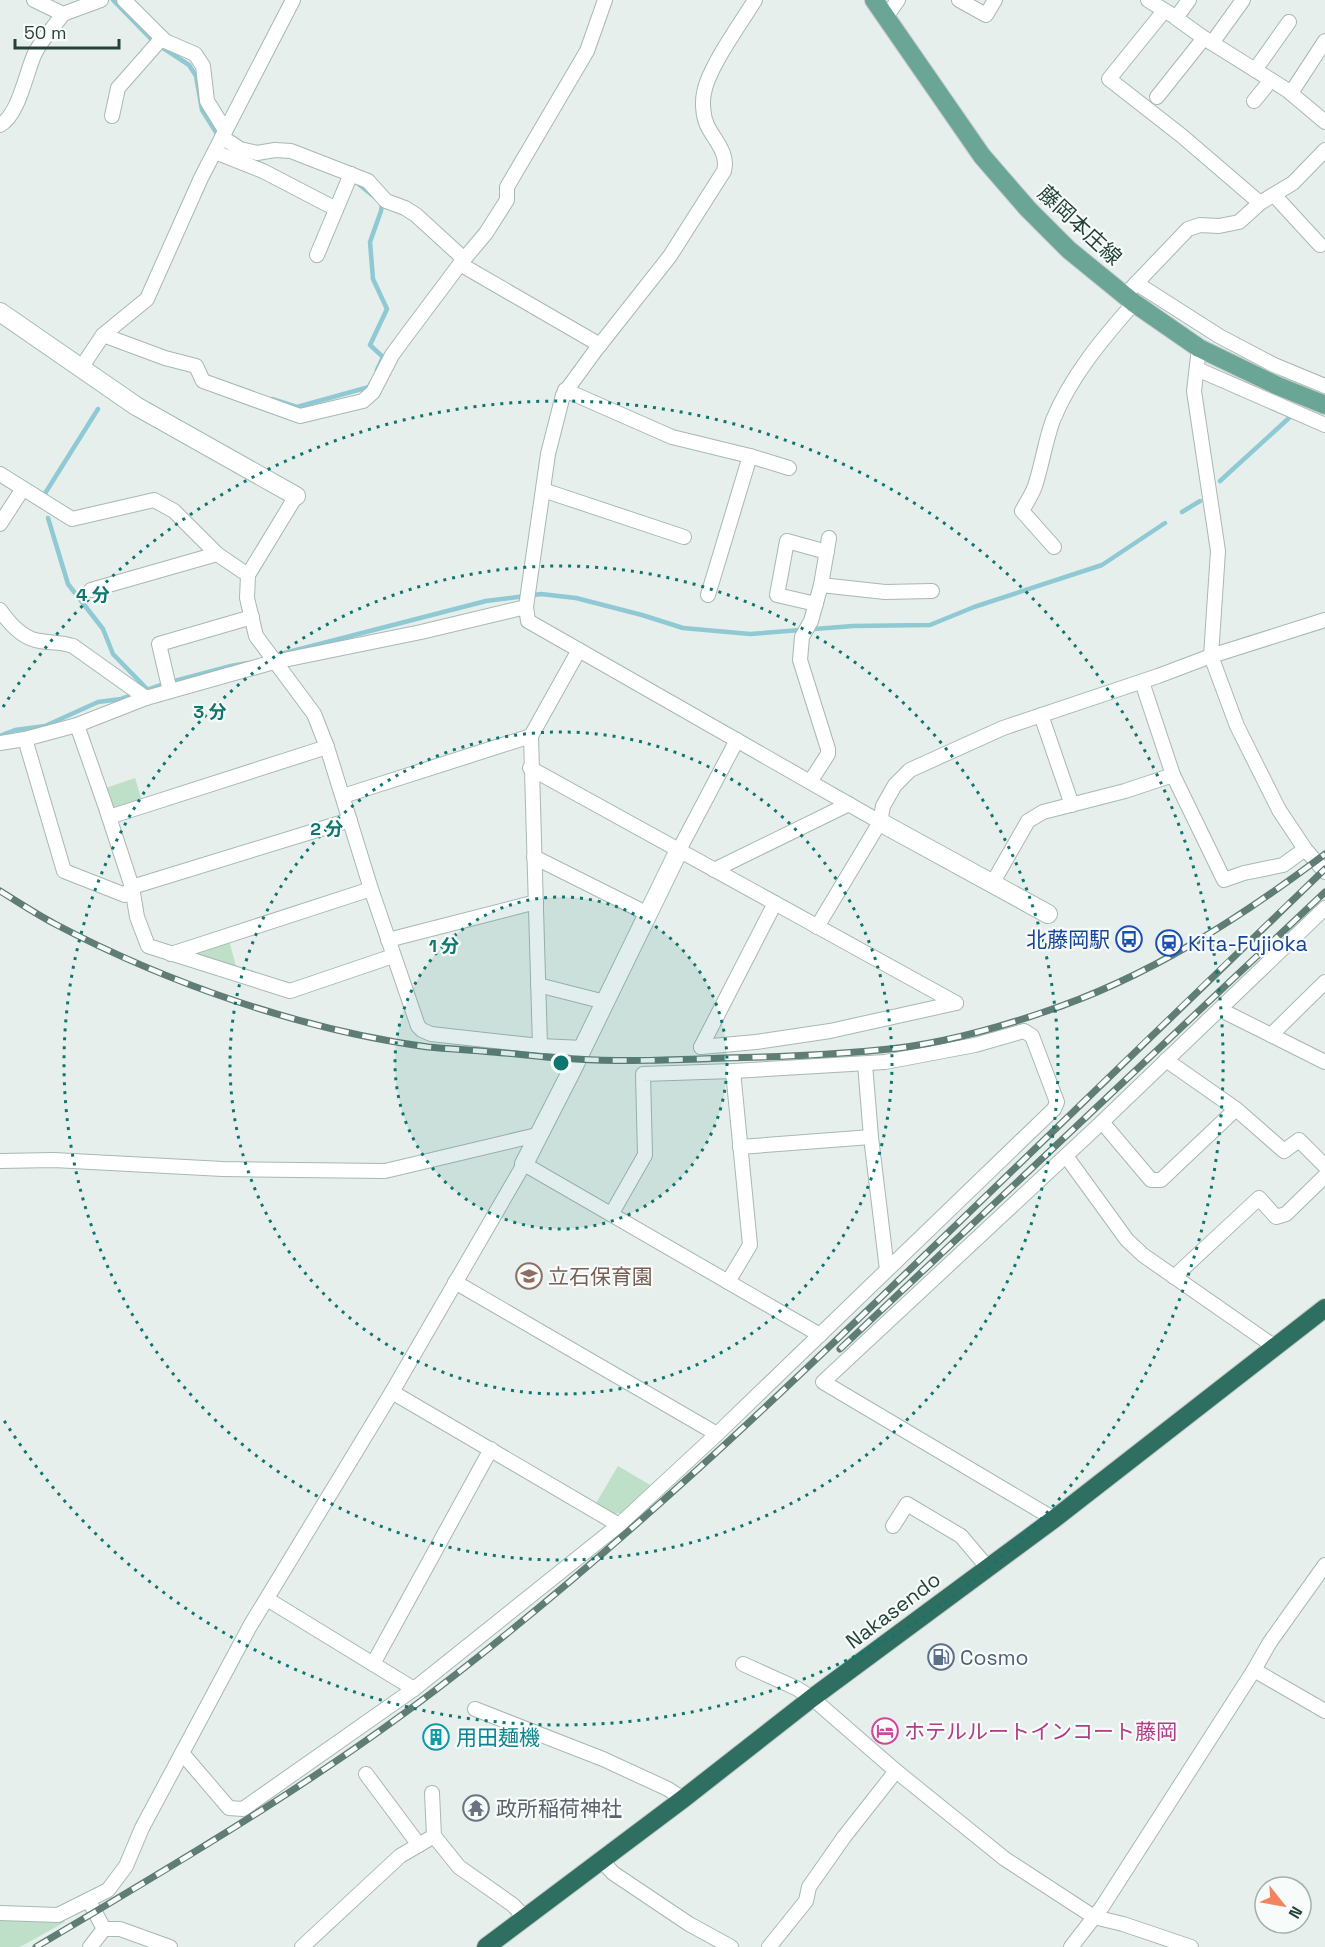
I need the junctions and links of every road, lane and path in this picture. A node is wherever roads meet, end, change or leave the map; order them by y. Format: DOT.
graph roads {
  1 [pos="34,0"];
  2 [pos="101,0"];
  3 [pos="124,0"];
  4 [pos="293,0"];
  5 [pos="605,0"];
  6 [pos="755,0"];
  7 [pos="874,0"];
  8 [pos="898,0"];
  9 [pos="959,0"];
  10 [pos="995,0"];
  11 [pos="1148,0"];
  12 [pos="1189,0"];
  13 [pos="1243,0"];
  14 [pos="1164,10"];
  15 [pos="63,14"];
  16 [pos="886,17"];
  17 [pos="1176,18"];
  18 [pos="1289,22"];
  19 [pos="162,38"];
  20 [pos="1208,40"];
  21 [pos="1325,40"];
  22 [pos="1255,70"];
  23 [pos="1271,80"];
  24 [pos="1290,93"];
  25 [pos="1156,97"];
  26 [pos="1254,101"];
  27 [pos="112,116"];
  28 [pos="1325,122"];
  29 [pos="0,125"];
  30 [pos="223,134"];
  31 [pos="1325,150"];
  32 [pos="215,152"];
  33 [pos="351,174"];
  34 [pos="1274,195"];
  35 [pos="1260,203"];
  36 [pos="336,209"];
  37 [pos="1320,245"];
  38 [pos="317,255"];
  39 [pos="462,261"];
  40 [pos="1131,294"];
  41 [pos="2,318"];
  42 [pos="102,335"];
  43 [pos="600,345"];
  44 [pos="1199,348"];
  45 [pos="81,368"];
  46 [pos="1197,369"];
  47 [pos="1325,386"];
  48 [pos="566,390"];
  49 [pos="1325,405"];
  50 [pos="1325,425"];
  51 [pos="750,456"];
  52 [pos="789,468"];
  53 [pos="0,474"];
  54 [pos="22,490"];
  55 [pos="543,490"];
  56 [pos="296,496"];
  57 [pos="0,524"];
  58 [pos="684,537"];
  59 [pos="1054,547"];
  60 [pos="217,554"];
  61 [pos="248,575"];
  62 [pos="821,585"];
  63 [pos="91,590"];
  64 [pos="932,591"];
  65 [pos="708,595"];
  66 [pos="816,604"];
  67 [pos="526,607"];
  68 [pos="0,610"];
  69 [pos="252,617"];
  70 [pos="1325,620"];
  71 [pos="579,650"];
  72 [pos="1211,656"];
  73 [pos="273,662"];
  74 [pos="1142,682"];
  75 [pos="170,691"];
  76 [pos="146,698"];
  77 [pos="1041,715"];
  78 [pos="77,725"];
  79 [pos="531,736"];
  80 [pos="25,740"];
  81 [pos="736,740"];
  82 [pos="0,744"];
  83 [pos="327,747"];
  84 [pos="531,768"];
  85 [pos="1173,775"];
  86 [pos="810,782"];
  87 [pos="343,796"];
  88 [pos="849,804"];
  89 [pos="1072,805"];
  90 [pos="109,817"];
  91 [pos="350,820"];
  92 [pos="879,822"];
  93 [pos="1305,849"];
  94 [pos="679,850"];
  95 [pos="534,857"];
  96 [pos="714,870"];
  97 [pos="1325,872"];
  98 [pos="993,884"];
  99 [pos="132,887"];
  100 [pos="371,889"];
  101 [pos="536,902"];
  102 [pos="775,903"];
  103 [pos="1325,908"];
  104 [pos="648,914"];
  105 [pos="1048,914"];
  106 [pos="817,927"];
  107 [pos="388,940"];
  108 [pos="171,954"];
  109 [pos="393,956"];
  110 [pos="1325,982"];
  111 [pos="538,985"];
  112 [pos="605,1002"];
  113 [pos="1222,1008"];
  114 [pos="1271,1035"];
  115 [pos="540,1046"];
  116 [pos="583,1048"];
  117 [pos="1166,1060"];
  118 [pos="1325,1062"];
  119 [pos="865,1064"];
  120 [pos="733,1071"];
  121 [pos="1236,1109"];
  122 [pos="1102,1122"];
  123 [pos="540,1134"];
  124 [pos="871,1137"];
  125 [pos="740,1147"];
  126 [pos="1066,1156"];
  127 [pos="0,1161"];
  128 [pos="524,1164"];
  129 [pos="1325,1166"];
  130 [pos="1325,1176"];
  131 [pos="612,1213"];
  132 [pos="887,1270"];
  133 [pos="1174,1277"];
  134 [pos="455,1282"];
  135 [pos="728,1282"];
  136 [pos="1325,1308"];
  137 [pos="820,1335"];
  138 [pos="1275,1347"];
  139 [pos="392,1392"];
  140 [pos="717,1434"];
  141 [pos="491,1449"];
  142 [pos="1054,1519"];
  143 [pos="618,1525"];
  144 [pos="893,1526"];
  145 [pos="1325,1565"];
  146 [pos="988,1568"];
  147 [pos="267,1599"];
  148 [pos="743,1664"];
  149 [pos="373,1665"];
  150 [pos="1254,1670"];
  151 [pos="414,1689"];
  152 [pos="812,1698"];
  153 [pos="475,1709"];
  154 [pos="1325,1711"];
  155 [pos="182,1754"];
  156 [pos="896,1771"];
  157 [pos="366,1774"];
  158 [pos="432,1794"];
  159 [pos="683,1798"];
  160 [pos="434,1836"];
  161 [pos="419,1845"];
  162 [pos="602,1860"];
  163 [pos="89,1901"];
  164 [pos="0,1913"];
  165 [pos="1094,1917"];
  166 [pos="525,1918"];
  167 [pos="104,1929"];
  168 [pos="1184,1946"];
  169 [pos="90,1947"];
  170 [pos="170,1947"];
  171 [pos="302,1947"];
  172 [pos="486,1947"];
  173 [pos="731,1947"];
  174 [pos="769,1947"];
  175 [pos="1071,1947"];
  1 -- 15 [label="street"];
  2 -- 15 [label="street"];
  3 -- 19 [label="street"];
  4 -- 30 [label="street"];
  5 -- 39 [label="street"];
  6 -- 43 [label="street"];
  7 -- 16 [label="main road, 藤岡本庄線"];
  8 -- 16 [label="street"];
  9 -- 10 [label="street"];
  11 -- 14 [label="street"];
  12 -- 17 [label="street"];
  13 -- 20 [label="street"];
  14 -- 17 [label="street"];
  14 -- 35 [label="street"];
  15 -- 29 [label="street"];
  16 -- 40 [label="main road, 藤岡本庄線"];
  17 -- 20 [label="street"];
  18 -- 22 [label="street"];
  19 -- 27 [label="street"];
  19 -- 30 [label="street"];
  20 -- 22 [label="street"];
  20 -- 25 [label="street"];
  21 -- 24 [label="street"];
  22 -- 23 [label="street"];
  23 -- 24 [label="street"];
  23 -- 26 [label="street"];
  24 -- 28 [label="street"];
  30 -- 32 [label="street"];
  30 -- 33 [label="street"];
  31 -- 34 [label="street"];
  32 -- 36 [label="street"];
  32 -- 42 [label="street"];
  33 -- 36 [label="street"];
  33 -- 39 [label="street"];
  34 -- 35 [label="street"];
  34 -- 37 [label="street"];
  35 -- 40 [label="street"];
  36 -- 38 [label="street"];
  39 -- 42 [label="street"];
  39 -- 43 [label="street"];
  40 -- 44 [label="main road, 藤岡本庄線"];
  40 -- 47 [label="street"];
  40 -- 59 [label="street"];
  41 -- 45 [label="street"];
  42 -- 45 [label="street"];
  43 -- 48 [label="street"];
  44 -- 46 [label="street"];
  44 -- 49 [label="main road, 藤岡本庄線"];
  45 -- 56 [label="street"];
  46 -- 50 [label="street"];
  46 -- 72 [label="street"];
  48 -- 51 [label="street"];
  48 -- 55 [label="street"];
  51 -- 52 [label="street"];
  51 -- 65 [label="street"];
  53 -- 54 [label="street"];
  54 -- 57 [label="street"];
  54 -- 60 [label="street"];
  55 -- 58 [label="street"];
  55 -- 67 [label="street"];
  56 -- 61 [label="street"];
  60 -- 61 [label="street"];
  60 -- 63 [label="street"];
  61 -- 69 [label="street"];
  62 -- 64 [label="street"];
  62 -- 66 [label="street"];
  62 -- 66 [label="street"];
  66 -- 86 [label="street"];
  67 -- 71 [label="street"];
  67 -- 73 [label="street"];
  68 -- 76 [label="street"];
  69 -- 73 [label="street"];
  69 -- 75 [label="street"];
  70 -- 72 [label="street"];
  71 -- 79 [label="street"];
  71 -- 81 [label="street"];
  72 -- 74 [label="street"];
  72 -- 93 [label="street"];
  73 -- 75 [label="street"];
  73 -- 83 [label="street"];
  74 -- 77 [label="street"];
  74 -- 85 [label="street"];
  75 -- 76 [label="street"];
  76 -- 78 [label="street"];
  77 -- 89 [label="street"];
  77 -- 92 [label="street"];
  78 -- 80 [label="street"];
  78 -- 90 [label="street"];
  79 -- 84 [label="street"];
  79 -- 87 [label="street"];
  80 -- 82 [label="street"];
  80 -- 99 [label="street"];
  81 -- 86 [label="street"];
  81 -- 94 [label="street"];
  83 -- 87 [label="street"];
  83 -- 90 [label="street"];
  84 -- 94 [label="street"];
  84 -- 95 [label="street"];
  85 -- 89 [label="street"];
  85 -- 93 [label="street"];
  86 -- 88 [label="street"];
  87 -- 91 [label="street"];
  88 -- 92 [label="street"];
  88 -- 96 [label="street"];
  89 -- 98 [label="street"];
  90 -- 99 [label="street"];
  91 -- 99 [label="street"];
  91 -- 100 [label="street"];
  92 -- 98 [label="street"];
  92 -- 106 [label="street"];
  93 -- 97 [label="street"];
  94 -- 96 [label="street"];
  94 -- 104 [label="street"];
  95 -- 101 [label="street"];
  95 -- 104 [label="street"];
  96 -- 102 [label="street"];
  98 -- 105 [label="street"];
  99 -- 108 [label="street"];
  100 -- 107 [label="street"];
  100 -- 108 [label="street"];
  101 -- 107 [label="street"];
  101 -- 111 [label="street"];
  102 -- 106 [label="street"];
  102 -- 106 [label="street"];
  103 -- 113 [label="street"];
  104 -- 112 [label="street"];
  107 -- 109 [label="street"];
  108 -- 109 [label="street"];
  109 -- 115 [label="street"];
  110 -- 114 [label="street"];
  111 -- 112 [label="street"];
  111 -- 115 [label="street"];
  112 -- 116 [label="street"];
  113 -- 114 [label="street"];
  113 -- 117 [label="street"];
  114 -- 118 [label="street"];
  115 -- 116 [label="street"];
  116 -- 123 [label="street"];
  117 -- 121 [label="street"];
  117 -- 122 [label="street"];
  119 -- 120 [label="street"];
  119 -- 124 [label="street"];
  119 -- 132 [label="street"];
  120 -- 125 [label="street"];
  120 -- 131 [label="street"];
  121 -- 122 [label="street"];
  121 -- 129 [label="street"];
  122 -- 126 [label="street"];
  123 -- 127 [label="street"];
  123 -- 128 [label="street"];
  124 -- 125 [label="street"];
  124 -- 132 [label="street"];
  125 -- 135 [label="street"];
  126 -- 133 [label="street"];
  126 -- 142 [label="street"];
  128 -- 131 [label="street"];
  128 -- 134 [label="street"];
  130 -- 133 [label="street"];
  131 -- 135 [label="street"];
  132 -- 137 [label="street"];
  133 -- 138 [label="street"];
  134 -- 139 [label="street"];
  134 -- 140 [label="street"];
  135 -- 137 [label="street"];
  136 -- 138 [label="highway, Nakasendo"];
  137 -- 140 [label="street"];
  138 -- 142 [label="highway, Nakasendo"];
  139 -- 141 [label="street"];
  139 -- 147 [label="street"];
  140 -- 143 [label="street"];
  141 -- 143 [label="street"];
  141 -- 149 [label="street"];
  142 -- 146 [label="highway, Nakasendo"];
  143 -- 151 [label="street"];
  144 -- 146 [label="street"];
  145 -- 150 [label="street"];
  146 -- 152 [label="highway, Nakasendo"];
  147 -- 149 [label="street"];
  147 -- 155 [label="street"];
  148 -- 152 [label="street"];
  149 -- 151 [label="street"];
  150 -- 154 [label="street"];
  150 -- 165 [label="street"];
  151 -- 155 [label="street"];
  152 -- 156 [label="street"];
  152 -- 159 [label="highway, Nakasendo"];
  153 -- 159 [label="street"];
  155 -- 163 [label="street"];
  156 -- 165 [label="street"];
  156 -- 174 [label="street"];
  157 -- 161 [label="street"];
  158 -- 160 [label="street"];
  159 -- 162 [label="highway, Nakasendo"];
  160 -- 161 [label="street"];
  160 -- 166 [label="street"];
  161 -- 171 [label="street"];
  162 -- 166 [label="highway, Nakasendo"];
  162 -- 173 [label="street"];
  163 -- 164 [label="street"];
  163 -- 167 [label="street"];
  165 -- 168 [label="street"];
  165 -- 175 [label="street"];
  166 -- 172 [label="highway, Nakasendo"];
  167 -- 169 [label="street"];
  167 -- 170 [label="street"];
}
